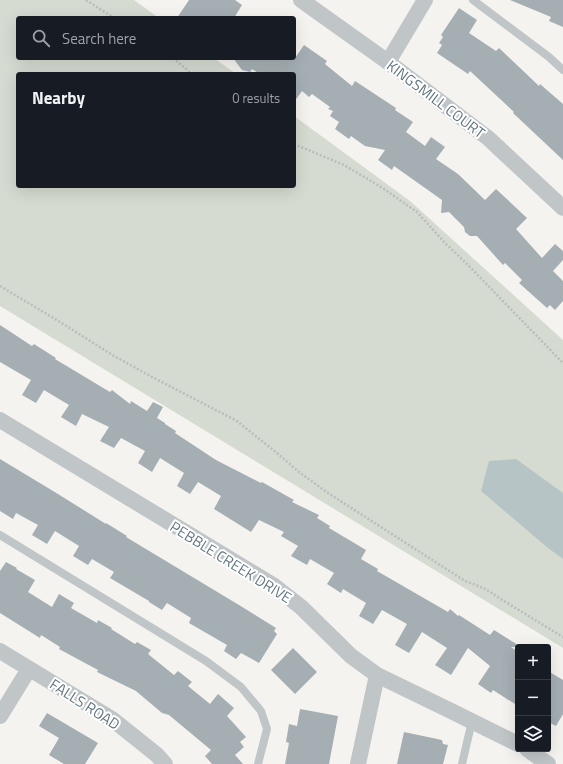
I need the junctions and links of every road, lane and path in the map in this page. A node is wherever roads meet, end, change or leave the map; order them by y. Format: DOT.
graph roads {
  1 [pos="86,0"];
  2 [pos="301,0"];
  3 [pos="425,0"];
  4 [pos="473,0"];
  5 [pos="111,16"];
  6 [pos="175,60"];
  7 [pos="388,62"];
  8 [pos="563,70"];
  9 [pos="190,72"];
  10 [pos="296,145"];
  11 [pos="563,208"];
  12 [pos="0,286"];
  13 [pos="563,363"];
  14 [pos="0,420"];
  15 [pos="0,535"];
  16 [pos="563,637"];
  17 [pos="0,651"];
  18 [pos="29,669"];
  19 [pos="377,675"];
  20 [pos="0,716"];
  21 [pos="472,721"];
  22 [pos="515,742"];
  23 [pos="531,752"];
  24 [pos="166,764"];
  25 [pos="258,764"];
  26 [pos="358,764"];
  27 [pos="462,764"];
  28 [pos="548,764"];
  1 -- 5 [label="path"];
  2 -- 7 [label="street, KINGSMILL COURT"];
  3 -- 7 [label="street"];
  4 -- 8 [label="lane"];
  6 -- 9 [label="path"];
  7 -- 11 [label="street, KINGSMILL COURT"];
  10 -- 13 [label="path"];
  12 -- 16 [label="path"];
  14 -- 19 [label="street, PEBBLE CREEK DRIVE"];
  15 -- 25 [label="lane"];
  17 -- 18 [label="street, FALLS ROAD"];
  18 -- 20 [label="street"];
  18 -- 24 [label="street, FALLS ROAD"];
  19 -- 21 [label="street, PEBBLE CREEK DRIVE"];
  19 -- 26 [label="street"];
  21 -- 22 [label="street, PEBBLE CREEK DRIVE"];
  21 -- 27 [label="lane"];
  23 -- 28 [label="street"];
}
